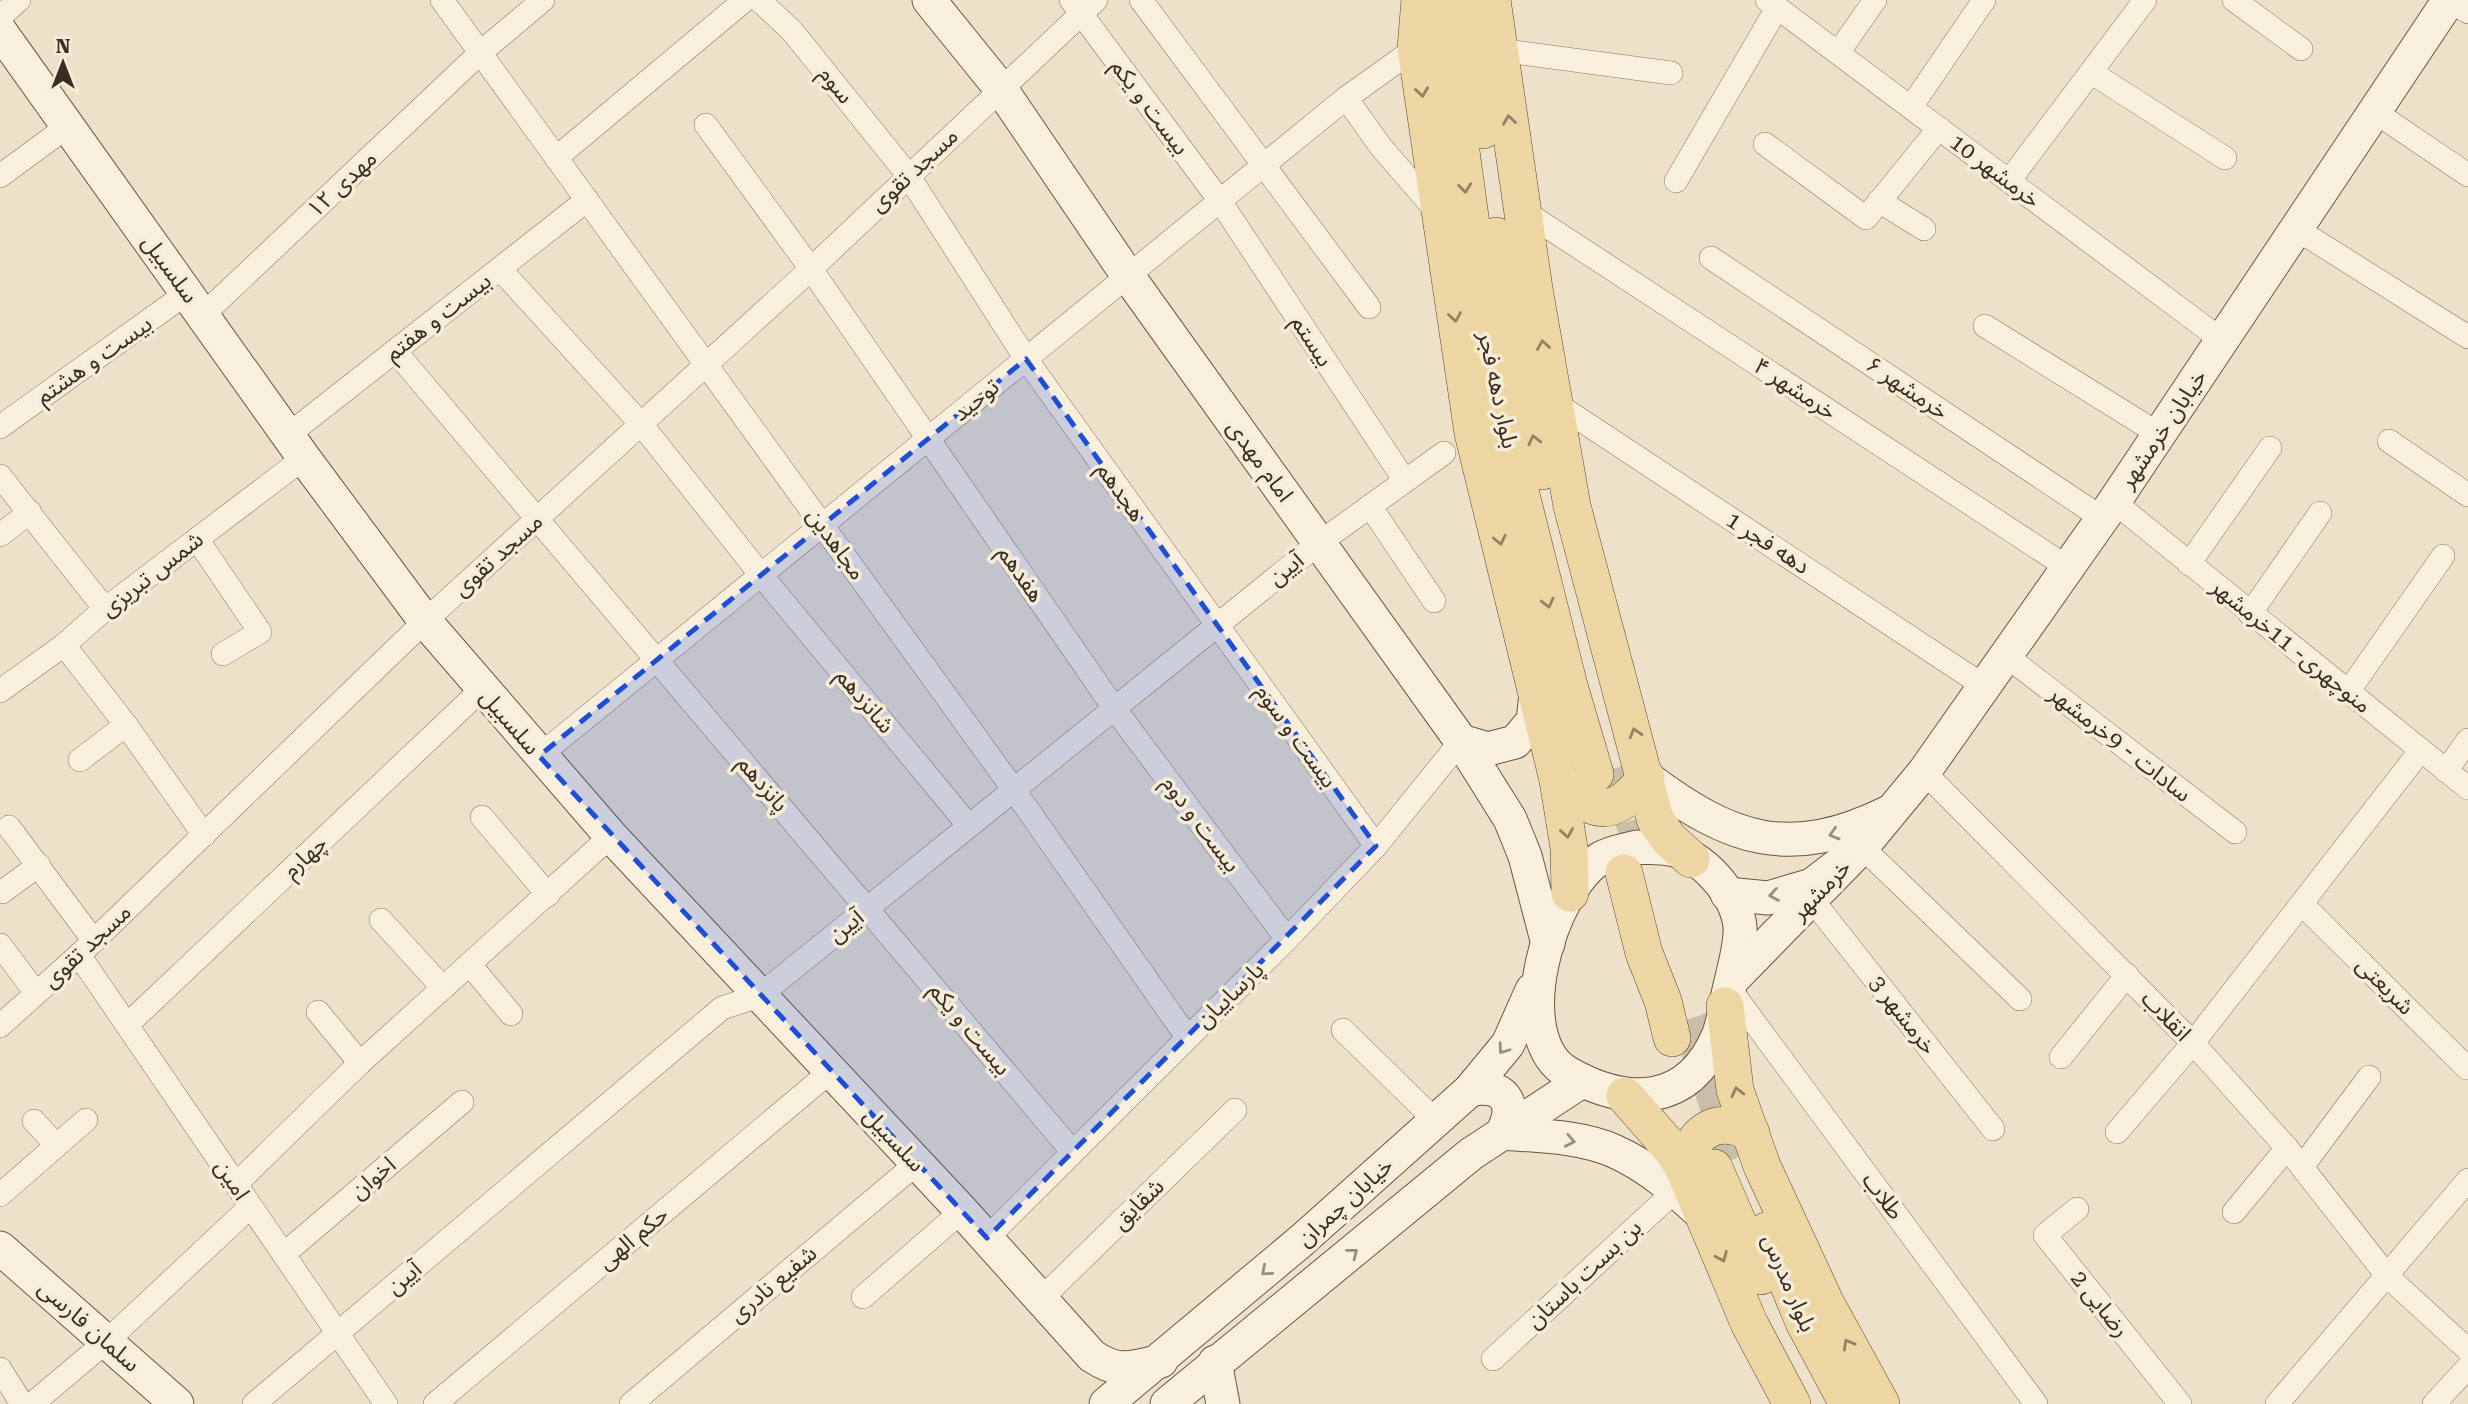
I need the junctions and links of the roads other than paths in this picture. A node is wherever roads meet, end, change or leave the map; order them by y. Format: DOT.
graph roads {
  1 [pos="19,0"];
  2 [pos="442,0"];
  3 [pos="542,0"];
  4 [pos="746,0"];
  5 [pos="759,0"];
  6 [pos="929,0"];
  7 [pos="1141,0"];
  8 [pos="1420,0"];
  9 [pos="1435,0"];
  10 [pos="1470,0"];
  11 [pos="1492,0"];
  12 [pos="1875,0"];
  13 [pos="1984,0"];
  14 [pos="2145,0"];
  15 [pos="2234,0"];
  16 [pos="2449,0"];
  17 [pos="1082,4"];
  18 [pos="1772,4"];
  19 [pos="2468,12"];
  20 [pos="0,17"];
  21 [pos="0,31"];
  22 [pos="1416,48"];
  23 [pos="2301,49"];
  24 [pos="1499,50"];
  25 [pos="480,53"];
  26 [pos="1838,53"];
  27 [pos="2092,73"];
  28 [pos="1671,74"];
  29 [pos="1001,89"];
  30 [pos="1346,98"];
  31 [pos="1911,107"];
  32 [pos="2375,112"];
  33 [pos="706,125"];
  34 [pos="68,126"];
  35 [pos="1939,128"];
  36 [pos="1765,144"];
  37 [pos="556,158"];
  38 [pos="2225,158"];
  39 [pos="1265,164"];
  40 [pos="0,175"];
  41 [pos="908,175"];
  42 [pos="2468,175"];
  43 [pos="1676,181"];
  44 [pos="2009,181"];
  45 [pos="587,200"];
  46 [pos="1220,201"];
  47 [pos="1880,201"];
  48 [pos="1522,210"];
  49 [pos="1439,214"];
  50 [pos="1924,229"];
  51 [pos="2298,230"];
  52 [pos="1711,258"];
  53 [pos="500,268"];
  54 [pos="811,268"];
  55 [pos="1128,276"];
  56 [pos="195,304"];
  57 [pos="1369,307"];
  58 [pos="1985,326"];
  59 [pos="2468,337"];
  60 [pos="2223,341"];
  61 [pos="395,351"];
  62 [pos="1026,359"];
  63 [pos="705,365"];
  64 [pos="1552,401"];
  65 [pos="641,424"];
  66 [pos="0,427"];
  67 [pos="2160,434"];
  68 [pos="927,440"];
  69 [pos="2389,441"];
  70 [pos="296,446"];
  71 [pos="2270,448"];
  72 [pos="1444,453"];
  73 [pos="0,476"];
  74 [pos="1405,481"];
  75 [pos="2468,495"];
  76 [pos="1370,506"];
  77 [pos="2108,510"];
  78 [pos="30,512"];
  79 [pos="2320,513"];
  80 [pos="538,517"];
  81 [pos="822,525"];
  82 [pos="0,535"];
  83 [pos="197,539"];
  84 [pos="1319,543"];
  85 [pos="2443,556"];
  86 [pos="2189,564"];
  87 [pos="2067,567"];
  88 [pos="761,575"];
  89 [pos="1434,601"];
  90 [pos="105,609"];
  91 [pos="2250,614"];
  92 [pos="425,621"];
  93 [pos="1216,625"];
  94 [pos="64,645"];
  95 [pos="223,654"];
  96 [pos="2005,655"];
  97 [pos="658,659"];
  98 [pos="1984,686"];
  99 [pos="482,689"];
  100 [pos="0,691"];
  101 [pos="2348,692"];
  102 [pos="1536,694"];
  103 [pos="1114,708"];
  104 [pos="126,724"];
  105 [pos="2468,740"];
  106 [pos="1461,741"];
  107 [pos="2421,750"];
  108 [pos="539,756"];
  109 [pos="80,760"];
  110 [pos="2446,771"];
  111 [pos="1620,772"];
  112 [pos="1924,772"];
  113 [pos="1558,780"];
  114 [pos="2468,788"];
  115 [pos="1014,790"];
  116 [pos="1897,808"];
  117 [pos="482,817"];
  118 [pos="969,826"];
  119 [pos="9,827"];
  120 [pos="2235,832"];
  121 [pos="204,835"];
  122 [pos="611,836"];
  123 [pos="1376,846"];
  124 [pos="1862,847"];
  125 [pos="1691,859"];
  126 [pos="38,865"];
  127 [pos="1636,872"];
  128 [pos="2,892"];
  129 [pos="1570,892"];
  130 [pos="1727,894"];
  131 [pos="548,895"];
  132 [pos="1813,901"];
  133 [pos="2302,904"];
  134 [pos="868,908"];
  135 [pos="381,920"];
  136 [pos="1287,939"];
  137 [pos="0,945"];
  138 [pos="87,948"];
  139 [pos="1545,954"];
  140 [pos="471,965"];
  141 [pos="2127,975"];
  142 [pos="443,988"];
  143 [pos="1729,991"];
  144 [pos="36,993"];
  145 [pos="759,996"];
  146 [pos="2020,999"];
  147 [pos="318,1012"];
  148 [pos="511,1014"];
  149 [pos="127,1025"];
  150 [pos="0,1026"];
  151 [pos="1680,1029"];
  152 [pos="1343,1030"];
  153 [pos="1187,1037"];
  154 [pos="2193,1043"];
  155 [pos="2061,1057"];
  156 [pos="360,1063"];
  157 [pos="2467,1068"];
  158 [pos="831,1072"];
  159 [pos="2369,1077"];
  160 [pos="1582,1081"];
  161 [pos="1470,1090"];
  162 [pos="1625,1096"];
  163 [pos="462,1102"];
  164 [pos="1235,1110"];
  165 [pos="86,1120"];
  166 [pos="34,1121"];
  167 [pos="1436,1121"];
  168 [pos="1993,1129"];
  169 [pos="2117,1132"];
  170 [pos="1502,1133"];
  171 [pos="56,1145"];
  172 [pos="2287,1148"];
  173 [pos="1072,1151"];
  174 [pos="916,1164"];
  175 [pos="1712,1164"];
  176 [pos="2302,1167"];
  177 [pos="2468,1180"];
  178 [pos="236,1184"];
  179 [pos="0,1195"];
  180 [pos="250,1207"];
  181 [pos="2077,1209"];
  182 [pos="961,1211"];
  183 [pos="2234,1212"];
  184 [pos="987,1238"];
  185 [pos="0,1248"];
  186 [pos="284,1254"];
  187 [pos="2388,1277"];
  188 [pos="863,1297"];
  189 [pos="1041,1298"];
  190 [pos="338,1333"];
  191 [pos="107,1341"];
  192 [pos="2468,1350"];
  193 [pos="1092,1356"];
  194 [pos="1493,1359"];
  195 [pos="1161,1361"];
  196 [pos="1215,1362"];
  197 [pos="2468,1367"];
  198 [pos="0,1369"];
  199 [pos="1169,1403"];
  200 [pos="22,1404"];
  201 [pos="32,1404"];
  202 [pos="177,1404"];
  203 [pos="254,1404"];
  204 [pos="386,1404"];
  205 [pos="435,1404"];
  206 [pos="631,1404"];
  207 [pos="1090,1404"];
  208 [pos="1106,1404"];
  209 [pos="1223,1404"];
  210 [pos="1792,1404"];
  211 [pos="1823,1404"];
  212 [pos="1848,1404"];
  213 [pos="1881,1404"];
  214 [pos="2036,1404"];
  215 [pos="2180,1404"];
  216 [pos="2277,1404"];
  217 [pos="2434,1404"];
  1 -- 20 [label="street"];
  2 -- 25 [label="street, مجاهدین"];
  3 -- 25 [label="street, مهدی ۱۲"];
  4 -- 37 [label="street"];
  5 -- 41 [label="street, سوم"];
  6 -- 29 [label="main road, امام مهدی"];
  7 -- 39 [label="street"];
  8 -- 22 [label="main road"];
  9 -- 111 [label="main road, بلوار دهه فجر, one-way"];
  111 -- 10 [label="main road, بلوار دهه فجر, one-way"];
  11 -- 24 [label="main road"];
  12 -- 26 [label="street"];
  13 -- 31 [label="street"];
  14 -- 27 [label="street"];
  15 -- 23 [label="street"];
  16 -- 19 [label="street"];
  16 -- 32 [label="main road, خیابان خرمشهر"];
  17 -- 29 [label="street, مسجد تقوی"];
  17 -- 46 [label="street, بیست و یکم"];
  18 -- 26 [label="street, خرمشهر 10"];
  18 -- 43 [label="street"];
  21 -- 34 [label="main road, سلسبیل"];
  22 -- 30 [label="street, توحید"];
  22 -- 49 [label="main road, one-way"];
  24 -- 28 [label="street"];
  48 -- 24 [label="main road, one-way"];
  25 -- 37 [label="street, مجاهدین"];
  25 -- 56 [label="street, مهدی ۱۲"];
  26 -- 31 [label="street, خرمشهر 10"];
  27 -- 38 [label="street"];
  27 -- 44 [label="street"];
  29 -- 41 [label="street, مسجد تقوی"];
  29 -- 55 [label="main road, امام مهدی"];
  30 -- 39 [label="street, توحید"];
  30 -- 49 [label="street"];
  31 -- 35 [label="street, خرمشهر 10"];
  32 -- 42 [label="street"];
  32 -- 51 [label="main road, خیابان خرمشهر"];
  33 -- 54 [label="street, هفدهم"];
  34 -- 40 [label="street"];
  34 -- 56 [label="main road, سلسبیل"];
  35 -- 44 [label="street, خرمشهر 10"];
  35 -- 47 [label="street"];
  36 -- 47 [label="street"];
  37 -- 45 [label="street, مجاهدین"];
  39 -- 46 [label="street, توحید"];
  39 -- 57 [label="street"];
  41 -- 54 [label="street, مسجد تقوی"];
  41 -- 62 [label="street, سوم"];
  44 -- 60 [label="street, خرمشهر 10"];
  45 -- 53 [label="street, بیست و هفتم"];
  45 -- 63 [label="street, مجاهدین"];
  46 -- 55 [label="street, توحید"];
  46 -- 74 [label="street, بیستم"];
  47 -- 50 [label="street"];
  64 -- 48 [label="main road, one-way"];
  48 -- 87 [label="street, خرمشهر ۴"];
  49 -- 102 [label="main road, one-way"];
  51 -- 59 [label="street"];
  51 -- 60 [label="main road, خیابان خرمشهر"];
  52 -- 77 [label="street, خرمشهر ۶"];
  53 -- 61 [label="street, بیست و هفتم"];
  53 -- 65 [label="street, شانزدهم"];
  54 -- 63 [label="street, مسجد تقوی"];
  54 -- 68 [label="street, هفدهم"];
  55 -- 62 [label="street, توحید"];
  55 -- 84 [label="main road, امام مهدی"];
  56 -- 66 [label="street, بیست و هشتم"];
  56 -- 70 [label="main road, سلسبیل"];
  58 -- 67 [label="street"];
  60 -- 67 [label="main road, خیابان خرمشهر"];
  61 -- 70 [label="street, بیست و هفتم"];
  61 -- 80 [label="street, پانزدهم"];
  62 -- 68 [label="street, توحید"];
  62 -- 93 [label="street, هجدهم"];
  63 -- 65 [label="street, مسجد تقوی"];
  63 -- 81 [label="street, مجاهدین"];
  64 -- 98 [label="street, دهه فجر 1"];
  111 -- 64 [label="main road, one-way"];
  65 -- 80 [label="street, مسجد تقوی"];
  65 -- 88 [label="street, شانزدهم"];
  67 -- 77 [label="main road, خیابان خرمشهر"];
  68 -- 81 [label="street, توحید"];
  68 -- 103 [label="street, هفدهم"];
  69 -- 75 [label="street"];
  70 -- 83 [label="street, شمس تبریزی"];
  70 -- 92 [label="main road, سلسبیل"];
  71 -- 86 [label="street"];
  72 -- 74 [label="street, آیین"];
  73 -- 78 [label="street"];
  74 -- 76 [label="street, آیین"];
  76 -- 84 [label="street, آیین"];
  76 -- 89 [label="street"];
  77 -- 86 [label="street, منوچهری- 11خرمشهر"];
  77 -- 87 [label="main road, خیابان خرمشهر"];
  78 -- 82 [label="street"];
  78 -- 90 [label="street"];
  79 -- 91 [label="street"];
  80 -- 92 [label="street, مسجد تقوی"];
  80 -- 97 [label="street, پانزدهم"];
  81 -- 88 [label="street, توحید"];
  81 -- 115 [label="street, مجاهدین"];
  83 -- 90 [label="street, شمس تبریزی"];
  83 -- 95 [label="street"];
  84 -- 93 [label="street, آیین"];
  84 -- 106 [label="main road, امام مهدی"];
  85 -- 101 [label="street"];
  86 -- 91 [label="street, منوچهری- 11خرمشهر"];
  87 -- 96 [label="main road, خیابان خرمشهر"];
  88 -- 97 [label="street, توحید"];
  88 -- 118 [label="street, شانزدهم"];
  90 -- 94 [label="street, شمس تبریزی"];
  91 -- 101 [label="street, منوچهری- 11خرمشهر"];
  92 -- 99 [label="main road, سلسبیل"];
  92 -- 121 [label="street, مسجد تقوی"];
  93 -- 103 [label="street, آیین"];
  93 -- 123 [label="street, بیست و سوم"];
  94 -- 100 [label="street, شمس تبریزی"];
  94 -- 104 [label="street"];
  96 -- 98 [label="main road, خیابان خرمشهر"];
  96 -- 120 [label="street, سادات - 9خرمشهر"];
  97 -- 108 [label="street, توحید"];
  97 -- 134 [label="street, پانزدهم"];
  98 -- 112 [label="main road, خیابان خرمشهر"];
  99 -- 108 [label="main road, سلسبیل"];
  99 -- 149 [label="street, چهارم"];
  101 -- 107 [label="street, منوچهری- 11خرمشهر"];
  102 -- 106 [label="main road"];
  102 -- 113 [label="main road"];
  103 -- 115 [label="street, آیین"];
  103 -- 136 [label="street, بیست و دوم"];
  104 -- 109 [label="street"];
  104 -- 121 [label="street"];
  105 -- 110 [label="street"];
  106 -- 123 [label="street, پارساییان"];
  106 -- 139 [label="main road, امام مهدی"];
  107 -- 110 [label="street, منوچهری- 11خرمشهر"];
  107 -- 133 [label="street"];
  108 -- 122 [label="main road, سلسبیل"];
  110 -- 114 [label="street, منوچهری- 11خرمشهر"];
  111 -- 113 [label="main road"];
  116 -- 111 [label="main road, one-way"];
  111 -- 125 [label="main road"];
  112 -- 116 [label="main road, خیابان خرمشهر"];
  112 -- 141 [label="street, انقلاب"];
  113 -- 129 [label="main road, one-way"];
  115 -- 118 [label="street, آیین"];
  115 -- 153 [label="street, مجاهدین"];
  116 -- 124 [label="main road, خیابان خرمشهر"];
  117 -- 131 [label="street"];
  118 -- 134 [label="street, آیین"];
  119 -- 126 [label="street, امین"];
  121 -- 138 [label="street, مسجد تقوی"];
  122 -- 131 [label="street"];
  122 -- 145 [label="main road, سلسبیل"];
  123 -- 136 [label="street, پارساییان"];
  124 -- 130 [label="main road, خرمشهر, one-way"];
  124 -- 132 [label="main road, خرمشهر"];
  124 -- 146 [label="street"];
  125 -- 129 [label="main road"];
  125 -- 130 [label="main road"];
  126 -- 128 [label="street"];
  126 -- 138 [label="street, امین"];
  127 -- 151 [label="main road"];
  129 -- 139 [label="main road"];
  130 -- 143 [label="main road"];
  131 -- 140 [label="street"];
  132 -- 143 [label="main road, خرمشهر"];
  132 -- 168 [label="street, خرمشهر 3"];
  133 -- 154 [label="street"];
  133 -- 157 [label="street, شریعتی"];
  134 -- 145 [label="street, آیین"];
  134 -- 173 [label="street, بیست و یکم"];
  135 -- 142 [label="street"];
  136 -- 153 [label="street, پارساییان"];
  137 -- 144 [label="street"];
  138 -- 144 [label="street, مسجد تقوی"];
  138 -- 149 [label="street, امین"];
  139 -- 160 [label="main road"];
  139 -- 161 [label="main road, خیابان چمران, one-way"];
  140 -- 142 [label="street"];
  140 -- 148 [label="street"];
  141 -- 154 [label="street, انقلاب"];
  141 -- 155 [label="street"];
  142 -- 156 [label="street"];
  143 -- 162 [label="main road"];
  175 -- 143 [label="main road, one-way"];
  143 -- 214 [label="street, طلاب"];
  144 -- 150 [label="street, مسجد تقوی"];
  145 -- 158 [label="main road, سلسبیل"];
  145 -- 190 [label="street, آیین"];
  147 -- 156 [label="street"];
  149 -- 178 [label="street, امین"];
  152 -- 167 [label="street"];
  153 -- 173 [label="street, پارساییان"];
  154 -- 169 [label="street"];
  154 -- 172 [label="street, انقلاب"];
  156 -- 178 [label="street"];
  158 -- 174 [label="main road, سلسبیل"];
  158 -- 205 [label="street, حکم الهی"];
  159 -- 176 [label="street"];
  160 -- 162 [label="main road"];
  160 -- 170 [label="main road, خیابان چمران"];
  161 -- 167 [label="main road, خیابان چمران"];
  161 -- 170 [label="main road"];
  162 -- 175 [label="main road"];
  163 -- 186 [label="street, اخوان"];
  164 -- 189 [label="street, شقایق"];
  165 -- 171 [label="street"];
  166 -- 171 [label="street"];
  167 -- 195 [label="main road, خیابان چمران, one-way"];
  170 -- 175 [label="main road, one-way"];
  196 -- 170 [label="main road, خیابان چمران, one-way"];
  171 -- 179 [label="street"];
  172 -- 176 [label="street, انقلاب"];
  172 -- 183 [label="street"];
  173 -- 184 [label="street, پارساییان"];
  174 -- 182 [label="main road, سلسبیل"];
  174 -- 206 [label="street, شفیع نادری"];
  175 -- 194 [label="street, بن بست باستان"];
  175 -- 210 [label="main road, one-way"];
  175 -- 211 [label="main road, بلوار مدرس"];
  175 -- 212 [label="main road, بلوار مدرس"];
  213 -- 175 [label="main road, one-way"];
  176 -- 187 [label="street, انقلاب"];
  177 -- 187 [label="street"];
  178 -- 180 [label="street, امین"];
  180 -- 186 [label="street, امین"];
  180 -- 191 [label="street"];
  181 -- 215 [label="street, رضایی 2"];
  182 -- 184 [label="main road, سلسبیل"];
  182 -- 188 [label="street"];
  184 -- 189 [label="main road, سلسبیل"];
  185 -- 191 [label="main road, سلمان فارسی"];
  186 -- 190 [label="street, امین"];
  187 -- 192 [label="street, انقلاب"];
  187 -- 216 [label="street"];
  189 -- 193 [label="main road, سلسبیل"];
  190 -- 203 [label="street, آیین"];
  190 -- 204 [label="street, امین"];
  191 -- 201 [label="street"];
  191 -- 202 [label="main road, سلمان فارسی"];
  193 -- 195 [label="main road, سلسبیل"];
  193 -- 207 [label="main road"];
  195 -- 208 [label="main road, خیابان چمران"];
  196 -- 199 [label="main road, خیابان چمران"];
  196 -- 209 [label="main road"];
  197 -- 217 [label="street"];
  198 -- 200 [label="street"];
}
